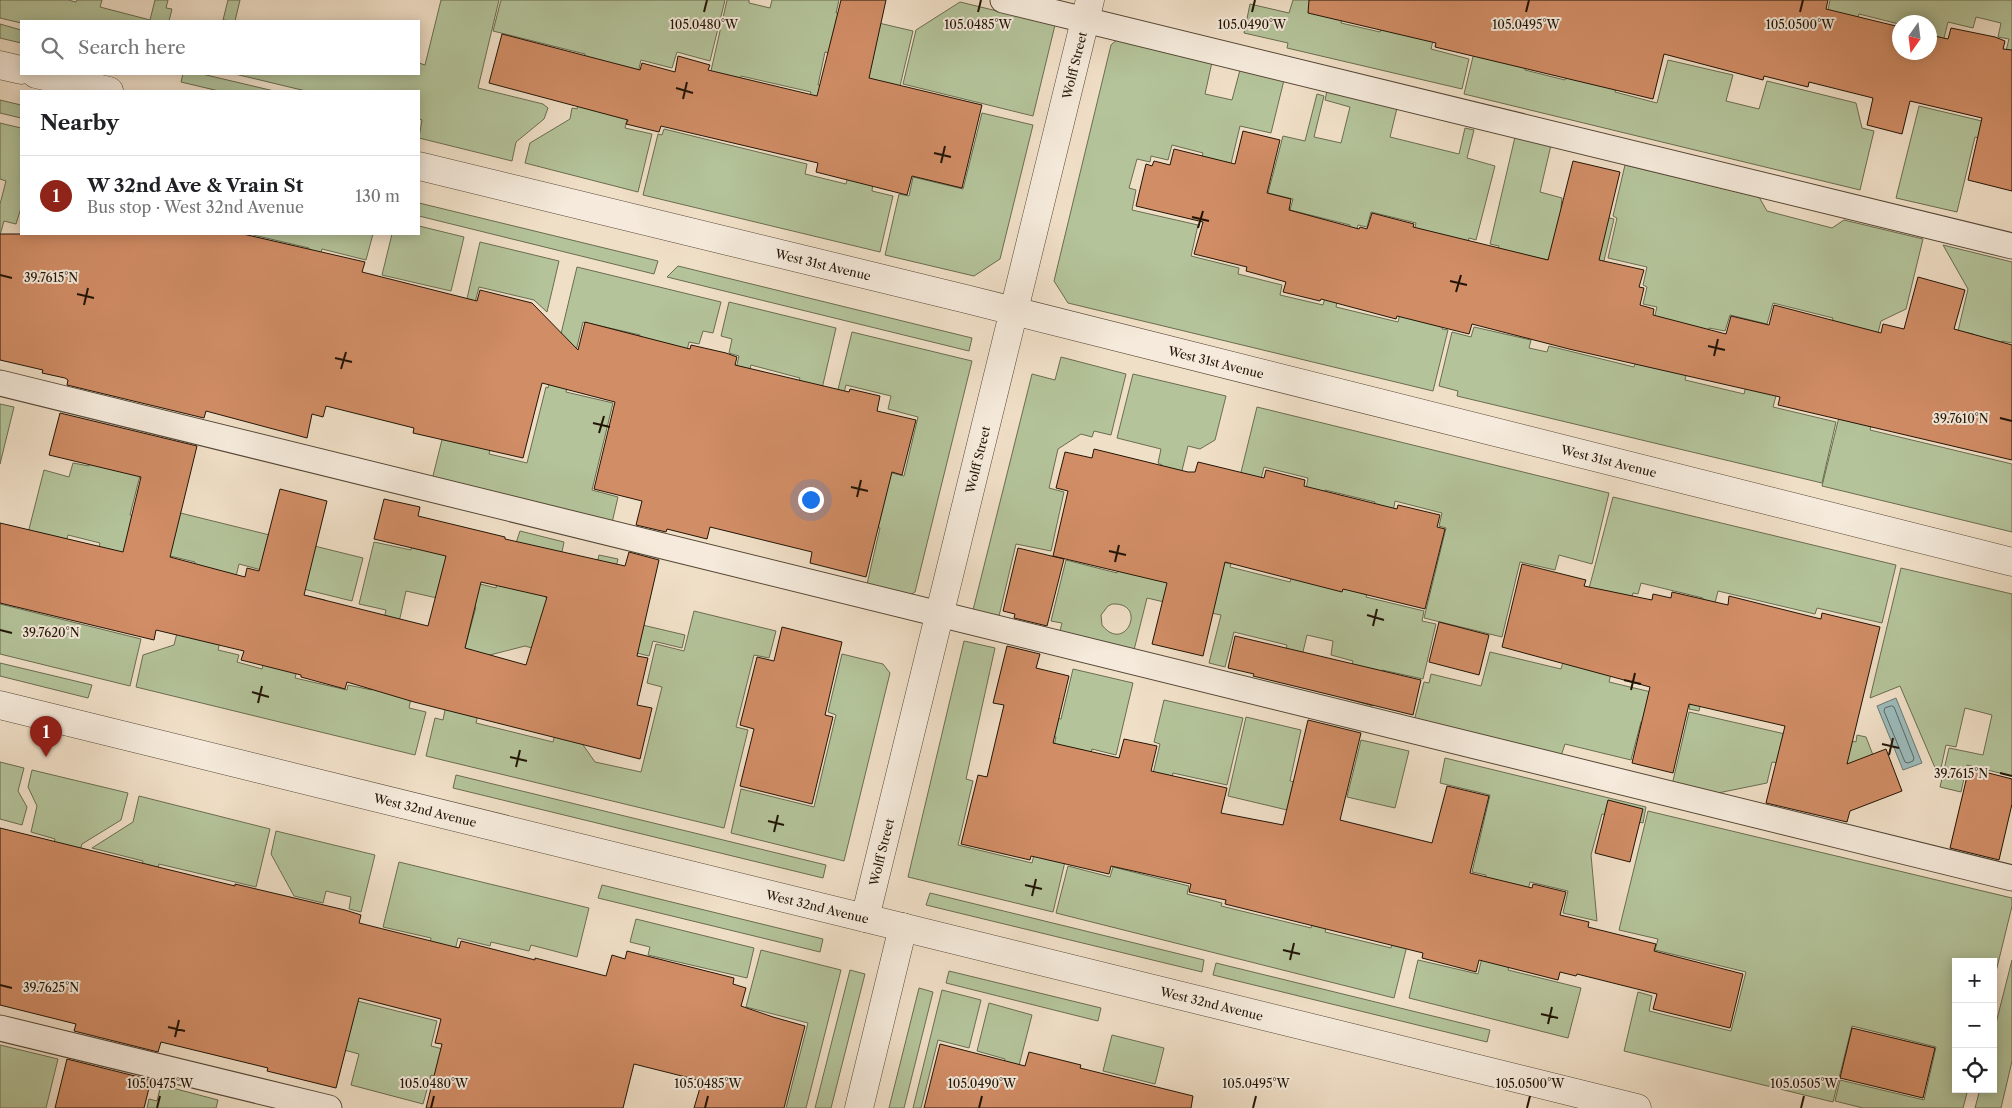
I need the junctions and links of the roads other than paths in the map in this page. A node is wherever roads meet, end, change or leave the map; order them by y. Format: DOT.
graph roads {
  1 [pos="1003,0"];
  2 [pos="1087,10"];
  3 [pos="0,65"];
  4 [pos="20,70"];
  5 [pos="40,75"];
  6 [pos="105,90"];
  7 [pos="420,166"];
  8 [pos="2012,246"];
  9 [pos="1014,311"];
  10 [pos="0,383"];
  11 [pos="2012,562"];
  12 [pos="940,615"];
  13 [pos="0,705"];
  14 [pos="2012,878"];
  15 [pos="865,918"];
  16 [pos="903,927"];
  17 [pos="0,1028"];
  18 [pos="329,1108"];
  19 [pos="859,1108"];
  20 [pos="1637,1108"];
  1 -- 2 [label="lane"];
  2 -- 8 [label="lane"];
  2 -- 9 [label="street, Wolff Street"];
  3 -- 4 [label="street"];
  5 -- 6 [label="street"];
  7 -- 9 [label="street, West 31st Avenue"];
  9 -- 11 [label="street, West 31st Avenue"];
  9 -- 12 [label="street, Wolff Street"];
  10 -- 12 [label="lane"];
  12 -- 14 [label="lane"];
  12 -- 15 [label="street, Wolff Street"];
  13 -- 15 [label="street, West 32nd Avenue"];
  15 -- 16 [label="street, West 32nd Avenue"];
  16 -- 19 [label="street"];
  16 -- 20 [label="street, West 32nd Avenue"];
  17 -- 18 [label="lane"];
}
